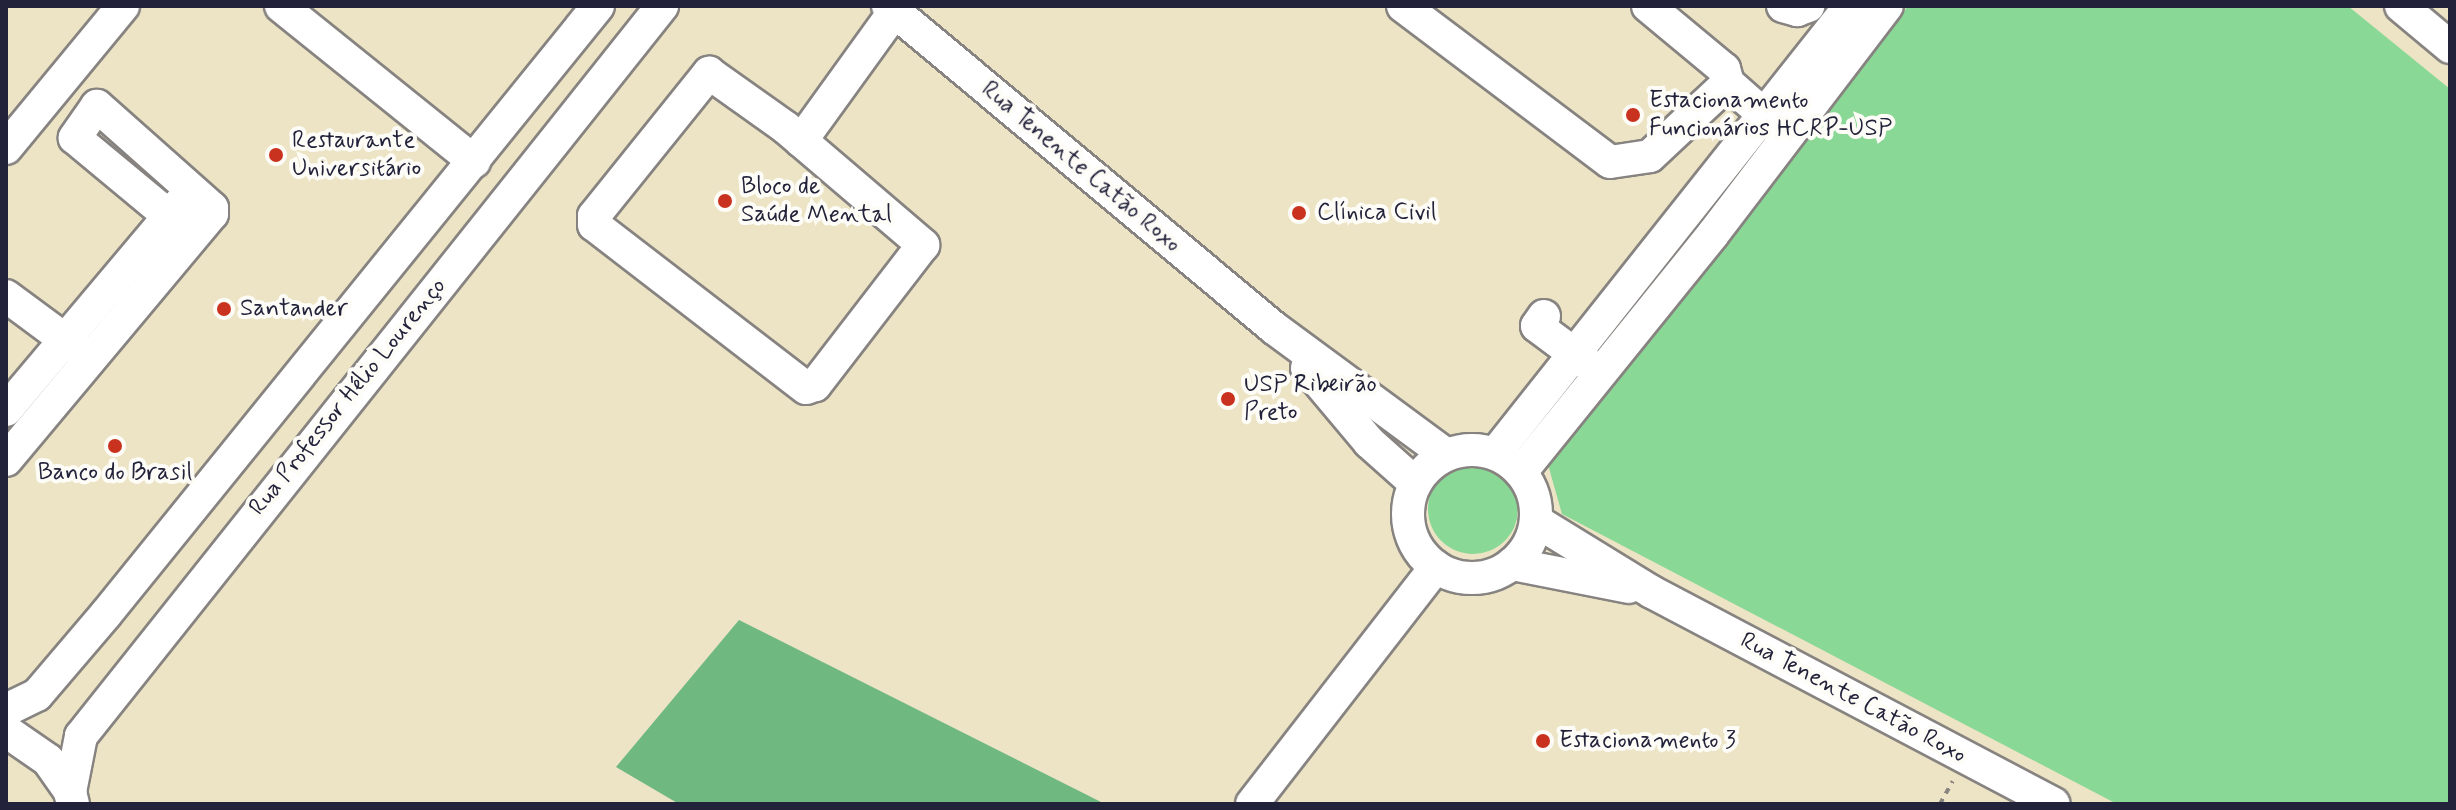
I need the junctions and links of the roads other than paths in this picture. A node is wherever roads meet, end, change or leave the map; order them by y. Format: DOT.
graph roads {
  1 [pos="123,6"];
  2 [pos="281,6"];
  3 [pos="598,6"];
  4 [pos="662,6"];
  5 [pos="1403,6"];
  6 [pos="1648,6"];
  7 [pos="1783,6"];
  8 [pos="1808,6"];
  9 [pos="2401,6"];
  10 [pos="891,9"];
  11 [pos="1868,9"];
  12 [pos="2450,47"];
  13 [pos="1728,83"];
  14 [pos="1762,113"];
  15 [pos="1788,136"];
  16 [pos="801,141"];
  17 [pos="6,148"];
  18 [pos="474,161"];
  19 [pos="190,191"];
  20 [pos="1703,192"];
  21 [pos="1730,212"];
  22 [pos="169,216"];
  23 [pos="1664,241"];
  24 [pos="1690,263"];
  25 [pos="1638,275"];
  26 [pos="1664,295"];
  27 [pos="6,296"];
  28 [pos="1544,316"];
  29 [pos="1274,328"];
  30 [pos="64,338"];
  31 [pos="1574,354"];
  32 [pos="91,359"];
  33 [pos="1601,373"];
  34 [pos="7,409"];
  35 [pos="33,428"];
  36 [pos="1446,455"];
  37 [pos="6,460"];
  38 [pos="1508,463"];
  39 [pos="1415,483"];
  40 [pos="1536,521"];
  41 [pos="1512,564"];
  42 [pos="1436,567"];
  43 [pos="138,575"];
  44 [pos="1652,592"];
  45 [pos="180,608"];
  46 [pos="6,710"];
  47 [pos="6,731"];
  48 [pos="71,798"];
  49 [pos="1252,804"];
  50 [pos="2054,804"];
  1 -- 17 [label="street"];
  2 -- 18 [label="street"];
  3 -- 18 [label="street"];
  4 -- 45 [label="street, Rua Professor Hélio Lourenço"];
  5 -- 13 [label="street"];
  6 -- 13 [label="street"];
  7 -- 8 [label="street"];
  9 -- 12 [label="street"];
  10 -- 16 [label="street"];
  10 -- 29 [label="street, Rua Tenente Catão Roxo"];
  11 -- 14 [label="street"];
  11 -- 15 [label="street"];
  13 -- 14 [label="street"];
  14 -- 15 [label="street"];
  14 -- 20 [label="street"];
  15 -- 21 [label="street"];
  16 -- 16 [label="street"];
  18 -- 43 [label="street"];
  19 -- 22 [label="street"];
  19 -- 22 [label="street"];
  19 -- 32 [label="street"];
  20 -- 21 [label="street"];
  20 -- 23 [label="street"];
  21 -- 24 [label="street"];
  22 -- 30 [label="street"];
  23 -- 24 [label="street"];
  23 -- 25 [label="street"];
  24 -- 26 [label="street"];
  25 -- 26 [label="street"];
  25 -- 31 [label="street"];
  26 -- 33 [label="street"];
  27 -- 30 [label="street"];
  28 -- 31 [label="street"];
  29 -- 36 [label="street, Rua Tenente Catão Roxo"];
  29 -- 39 [label="street, Rua Tenente Catão Roxo"];
  30 -- 32 [label="street"];
  30 -- 34 [label="street"];
  31 -- 33 [label="street"];
  31 -- 38 [label="street"];
  32 -- 35 [label="street"];
  33 -- 38 [label="street"];
  34 -- 35 [label="street"];
  35 -- 37 [label="street"];
  36 -- 38 [label="street"];
  36 -- 39 [label="street"];
  38 -- 40 [label="street"];
  39 -- 42 [label="street"];
  40 -- 41 [label="street"];
  40 -- 44 [label="street, Rua Tenente Catão Roxo"];
  41 -- 42 [label="street"];
  41 -- 44 [label="street, Rua Tenente Catão Roxo"];
  42 -- 49 [label="street"];
  43 -- 45 [label="street"];
  43 -- 46 [label="street"];
  44 -- 50 [label="street, Rua Tenente Catão Roxo"];
  45 -- 48 [label="street, Rua Professor Hélio Lourenço"];
  47 -- 48 [label="street"];
}
